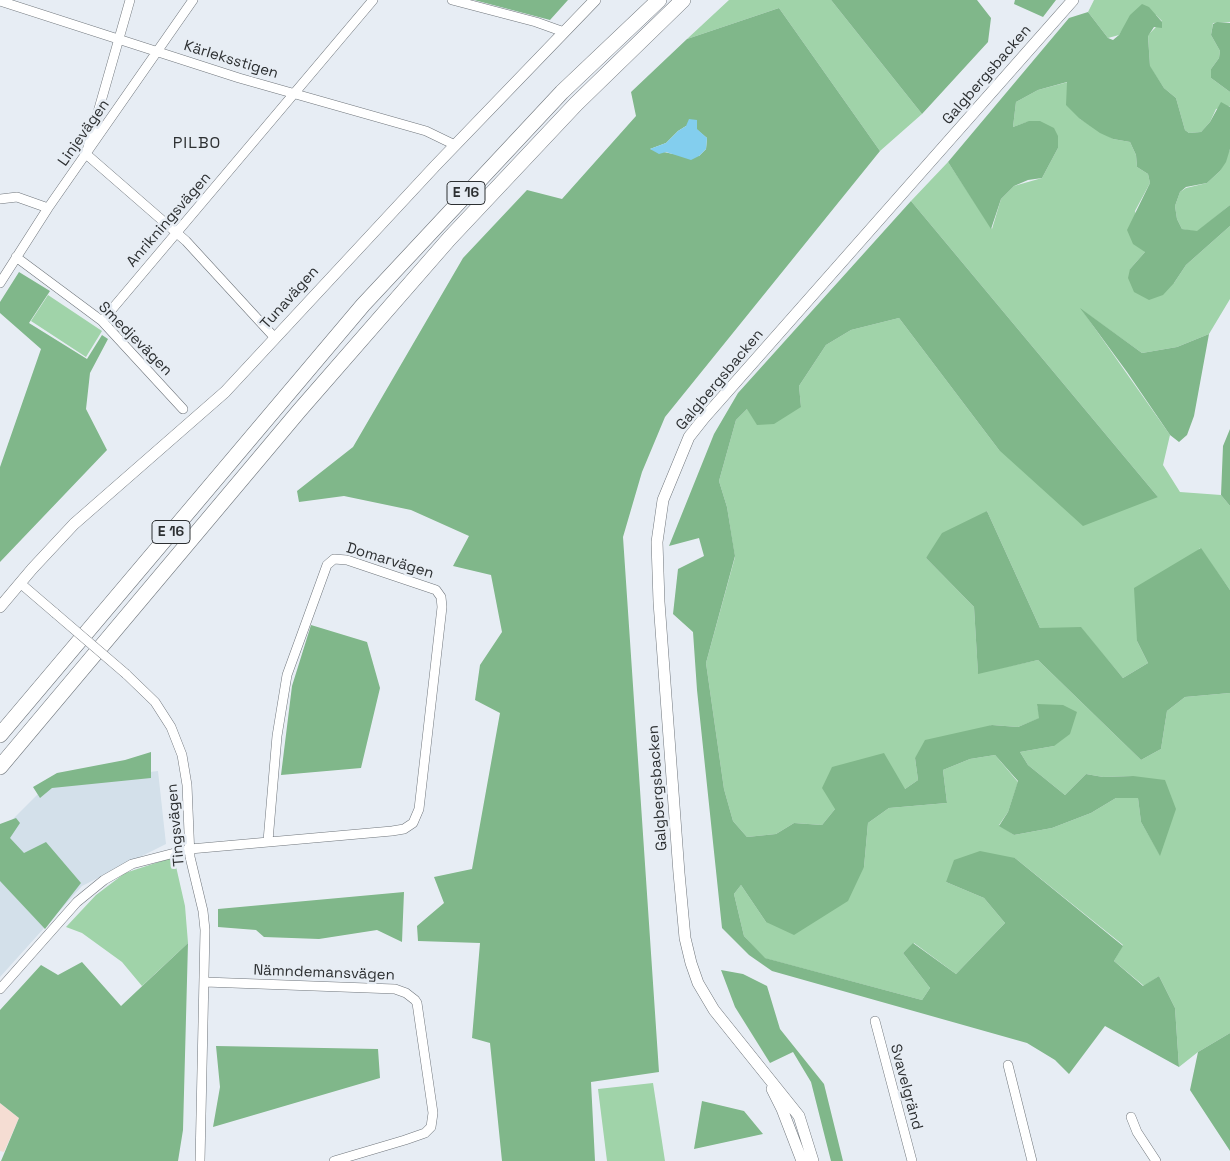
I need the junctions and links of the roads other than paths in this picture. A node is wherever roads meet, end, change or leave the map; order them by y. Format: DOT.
graph roads {
  1 [pos="130,0"];
  2 [pos="193,0"];
  3 [pos="374,0"];
  4 [pos="452,0"];
  5 [pos="595,0"];
  6 [pos="658,0"];
  7 [pos="683,0"];
  8 [pos="1073,0"];
  9 [pos="0,1"];
  10 [pos="564,32"];
  11 [pos="118,39"];
  12 [pos="157,52"];
  13 [pos="295,94"];
  14 [pos="455,145"];
  15 [pos="86,154"];
  16 [pos="0,199"];
  17 [pos="48,208"];
  18 [pos="177,233"];
  19 [pos="16,257"];
  20 [pos="0,283"];
  21 [pos="102,321"];
  22 [pos="274,338"];
  23 [pos="184,409"];
  24 [pos="20,583"];
  25 [pos="0,607"];
  26 [pos="0,735"];
  27 [pos="0,767"];
  28 [pos="268,841"];
  29 [pos="190,849"];
  30 [pos="205,982"];
  31 [pos="0,989"];
  32 [pos="875,1021"];
  33 [pos="1008,1065"];
  34 [pos="762,1072"];
  35 [pos="1131,1117"];
  36 [pos="200,1161"];
  37 [pos="334,1161"];
  38 [pos="802,1161"];
  39 [pos="813,1161"];
  40 [pos="912,1161"];
  41 [pos="1032,1161"];
  42 [pos="1156,1161"];
  1 -- 11 [label="street"];
  2 -- 12 [label="street, Linjevägen"];
  3 -- 13 [label="street, Anrikningsvägen"];
  4 -- 10 [label="street"];
  5 -- 10 [label="street, Tunavägen"];
  6 -- 26 [label="highway, E 16"];
  7 -- 27 [label="highway, E 16"];
  8 -- 34 [label="street, Galgbergsbacken"];
  9 -- 11 [label="street, Kärleksstigen"];
  10 -- 14 [label="street, Tunavägen"];
  11 -- 12 [label="street, Kärleksstigen"];
  11 -- 15 [label="street"];
  12 -- 13 [label="street, Kärleksstigen"];
  12 -- 15 [label="street, Linjevägen"];
  13 -- 14 [label="street, Kärleksstigen"];
  13 -- 18 [label="street, Anrikningsvägen"];
  14 -- 22 [label="street, Tunavägen"];
  15 -- 17 [label="street, Linjevägen"];
  15 -- 18 [label="street"];
  16 -- 17 [label="street"];
  17 -- 19 [label="street, Linjevägen"];
  18 -- 21 [label="street, Anrikningsvägen"];
  18 -- 22 [label="street"];
  19 -- 20 [label="street, Linjevägen"];
  19 -- 21 [label="street, Smedjevägen"];
  21 -- 23 [label="street, Smedjevägen"];
  22 -- 24 [label="street, Tunavägen"];
  24 -- 25 [label="street, Tunavägen"];
  24 -- 29 [label="street, Tingsvägen, bridge"];
  28 -- 28 [label="street, Domarvägen"];
  28 -- 29 [label="street, Domarvägen"];
  29 -- 30 [label="street, Tingsvägen"];
  29 -- 31 [label="street, Domarvägen"];
  30 -- 36 [label="street, Tingsvägen"];
  30 -- 37 [label="street, Nämndemansvägen"];
  32 -- 40 [label="street, Svavelgränd"];
  33 -- 41 [label="street"];
  34 -- 38 [label="street"];
  34 -- 39 [label="street"];
  35 -- 42 [label="street"];
}
